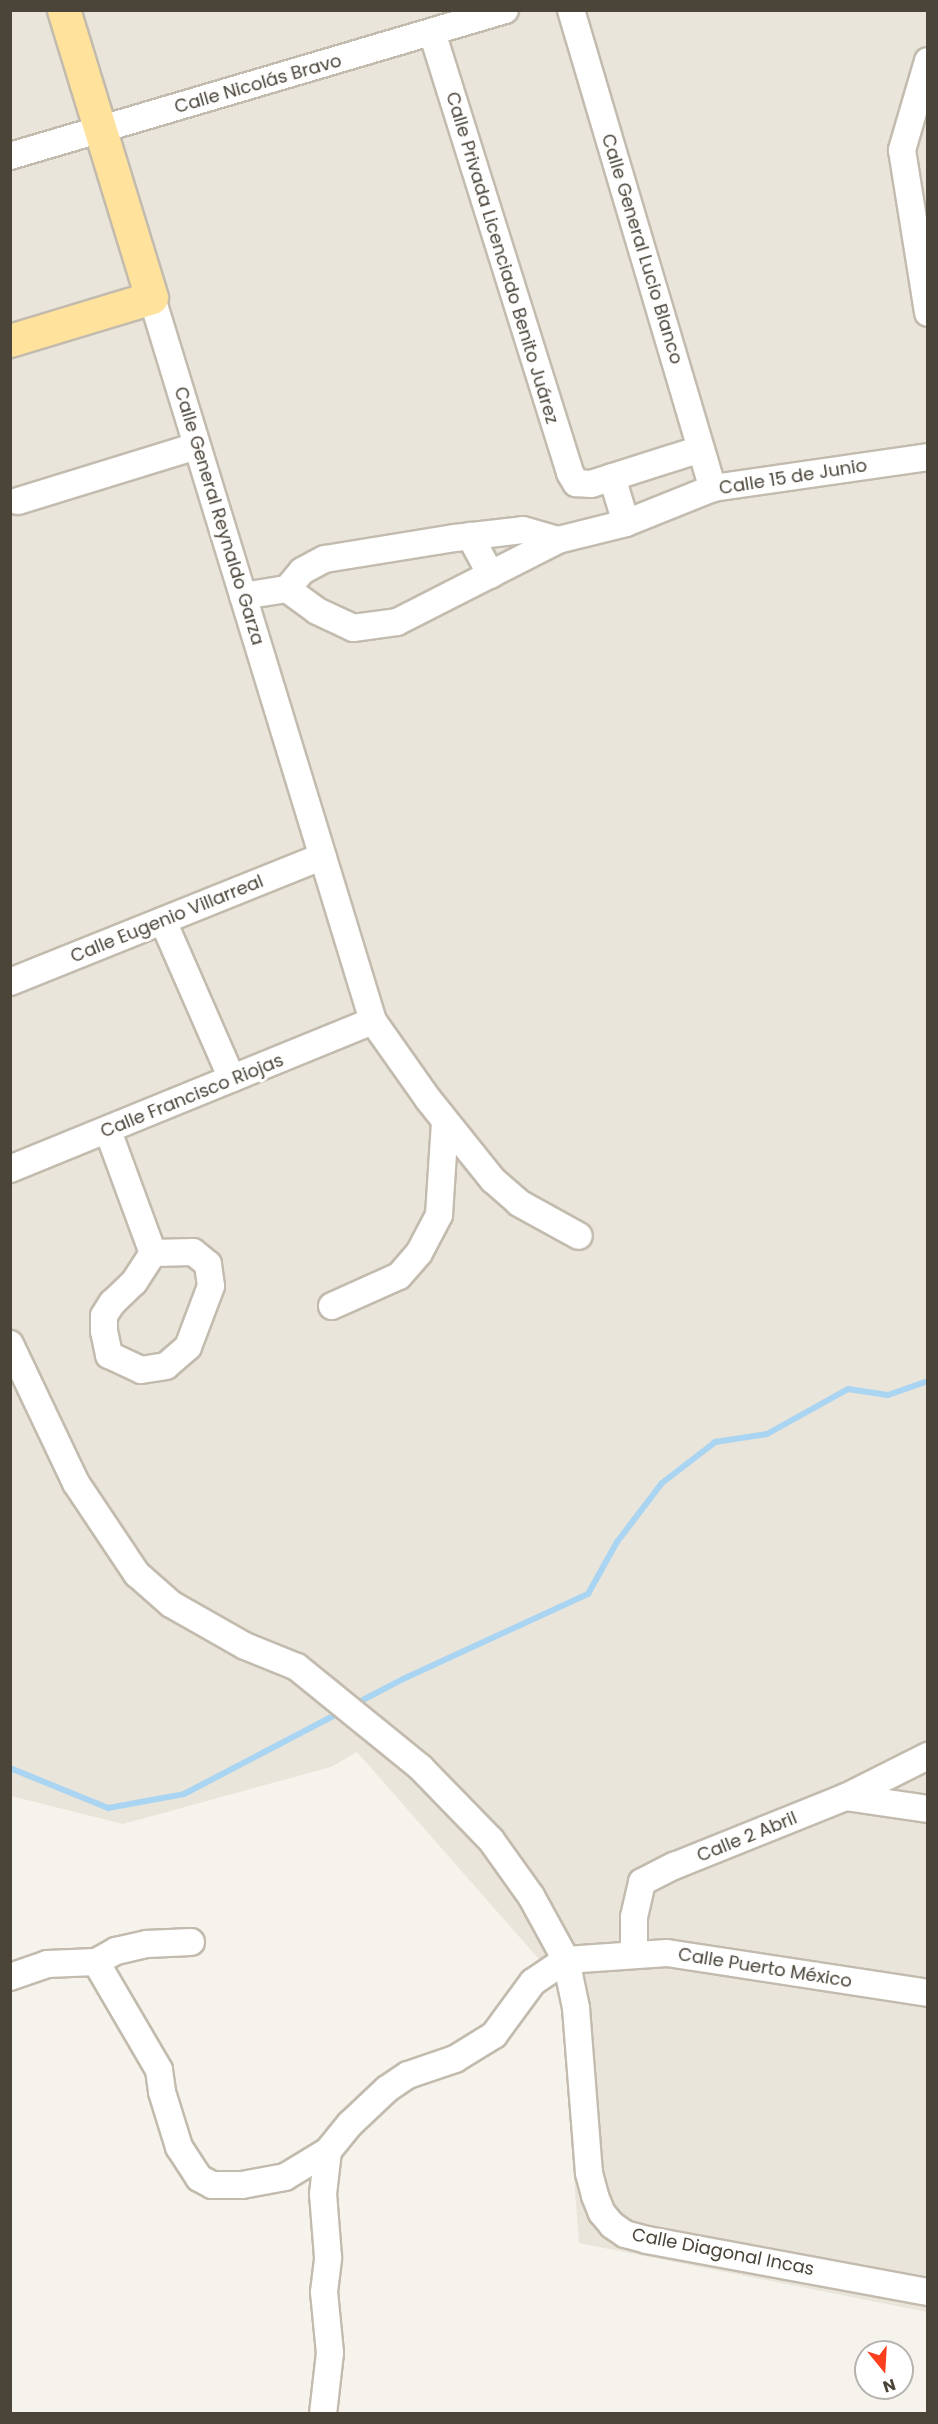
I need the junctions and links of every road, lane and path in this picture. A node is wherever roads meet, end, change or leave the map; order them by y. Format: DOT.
graph roads {
  1 [pos="64,10"];
  2 [pos="571,10"];
  3 [pos="491,12"];
  4 [pos="432,32"];
  5 [pos="927,62"];
  6 [pos="100,130"];
  7 [pos="10,156"];
  8 [pos="152,298"];
  9 [pos="927,312"];
  10 [pos="10,341"];
  11 [pos="198,447"];
  12 [pos="701,449"];
  13 [pos="927,457"];
  14 [pos="612,477"];
  15 [pos="713,488"];
  16 [pos="18,501"];
  17 [pos="626,523"];
  18 [pos="470,536"];
  19 [pos="558,540"];
  20 [pos="491,575"];
  21 [pos="287,588"];
  22 [pos="243,596"];
  23 [pos="323,856"];
  24 [pos="163,921"];
  25 [pos="10,982"];
  26 [pos="373,1021"];
  27 [pos="232,1079"];
  28 [pos="445,1121"];
  29 [pos="108,1131"];
  30 [pos="10,1169"];
  31 [pos="579,1236"];
  32 [pos="153,1253"];
  33 [pos="332,1306"];
  34 [pos="10,1344"];
  35 [pos="927,1756"];
  36 [pos="846,1797"];
  37 [pos="927,1809"];
  38 [pos="191,1942"];
  39 [pos="634,1955"];
  40 [pos="566,1960"];
  41 [pos="96,1962"];
  42 [pos="10,1977"];
  43 [pos="927,1993"];
  44 [pos="328,2151"];
  45 [pos="927,2292"];
  46 [pos="323,2414"];
  1 -- 6 [label="main road, Calle General Reynaldo Garza"];
  2 -- 12 [label="street, Calle General Lucio Blanco"];
  3 -- 4 [label="street, Calle Nicolás Bravo"];
  4 -- 6 [label="street, Calle Nicolás Bravo"];
  4 -- 14 [label="street, Calle Privada Licenciado Benito Juárez"];
  5 -- 9 [label="street"];
  6 -- 7 [label="street, Calle Nicolás Bravo"];
  6 -- 8 [label="main road, Calle General Reynaldo Garza"];
  8 -- 10 [label="main road"];
  8 -- 11 [label="street, Calle General Reynaldo Garza"];
  11 -- 16 [label="street"];
  11 -- 22 [label="street, Calle General Reynaldo Garza"];
  12 -- 14 [label="street"];
  12 -- 15 [label="street, Calle General Lucio Blanco"];
  13 -- 15 [label="street, Calle 15 de Junio"];
  14 -- 17 [label="street"];
  15 -- 17 [label="street, Calle 15 de Junio"];
  17 -- 19 [label="street, Calle 15 de Junio"];
  18 -- 19 [label="street, Calle 15 de Junio"];
  18 -- 20 [label="street"];
  18 -- 21 [label="street, Calle 15 de Junio"];
  19 -- 20 [label="street, Calle 15 de Junio"];
  20 -- 21 [label="street, Calle 15 de Junio"];
  21 -- 22 [label="street"];
  22 -- 23 [label="street, Calle General Reynaldo Garza"];
  23 -- 24 [label="street, Calle Eugenio Villarreal"];
  23 -- 26 [label="street, Calle General Reynaldo Garza"];
  24 -- 25 [label="street, Calle Eugenio Villarreal"];
  24 -- 27 [label="street"];
  26 -- 27 [label="street, Calle Francisco Riojas"];
  26 -- 28 [label="street, Calle General Reynaldo Garza"];
  27 -- 29 [label="street, Calle Francisco Riojas"];
  28 -- 31 [label="street, Calle General Reynaldo Garza"];
  28 -- 33 [label="street"];
  29 -- 30 [label="street, Calle Francisco Riojas"];
  29 -- 32 [label="street"];
  32 -- 32 [label="street"];
  34 -- 40 [label="street, Calle Diagonal Incas"];
  35 -- 36 [label="street"];
  36 -- 37 [label="street"];
  36 -- 39 [label="street, Calle 2 Abril"];
  38 -- 41 [label="street"];
  39 -- 40 [label="street, Calle Puerto México"];
  39 -- 43 [label="street, Calle Puerto México"];
  40 -- 44 [label="street"];
  40 -- 45 [label="street, Calle Diagonal Incas"];
  41 -- 42 [label="street"];
  41 -- 44 [label="street"];
  44 -- 46 [label="street"];
}
